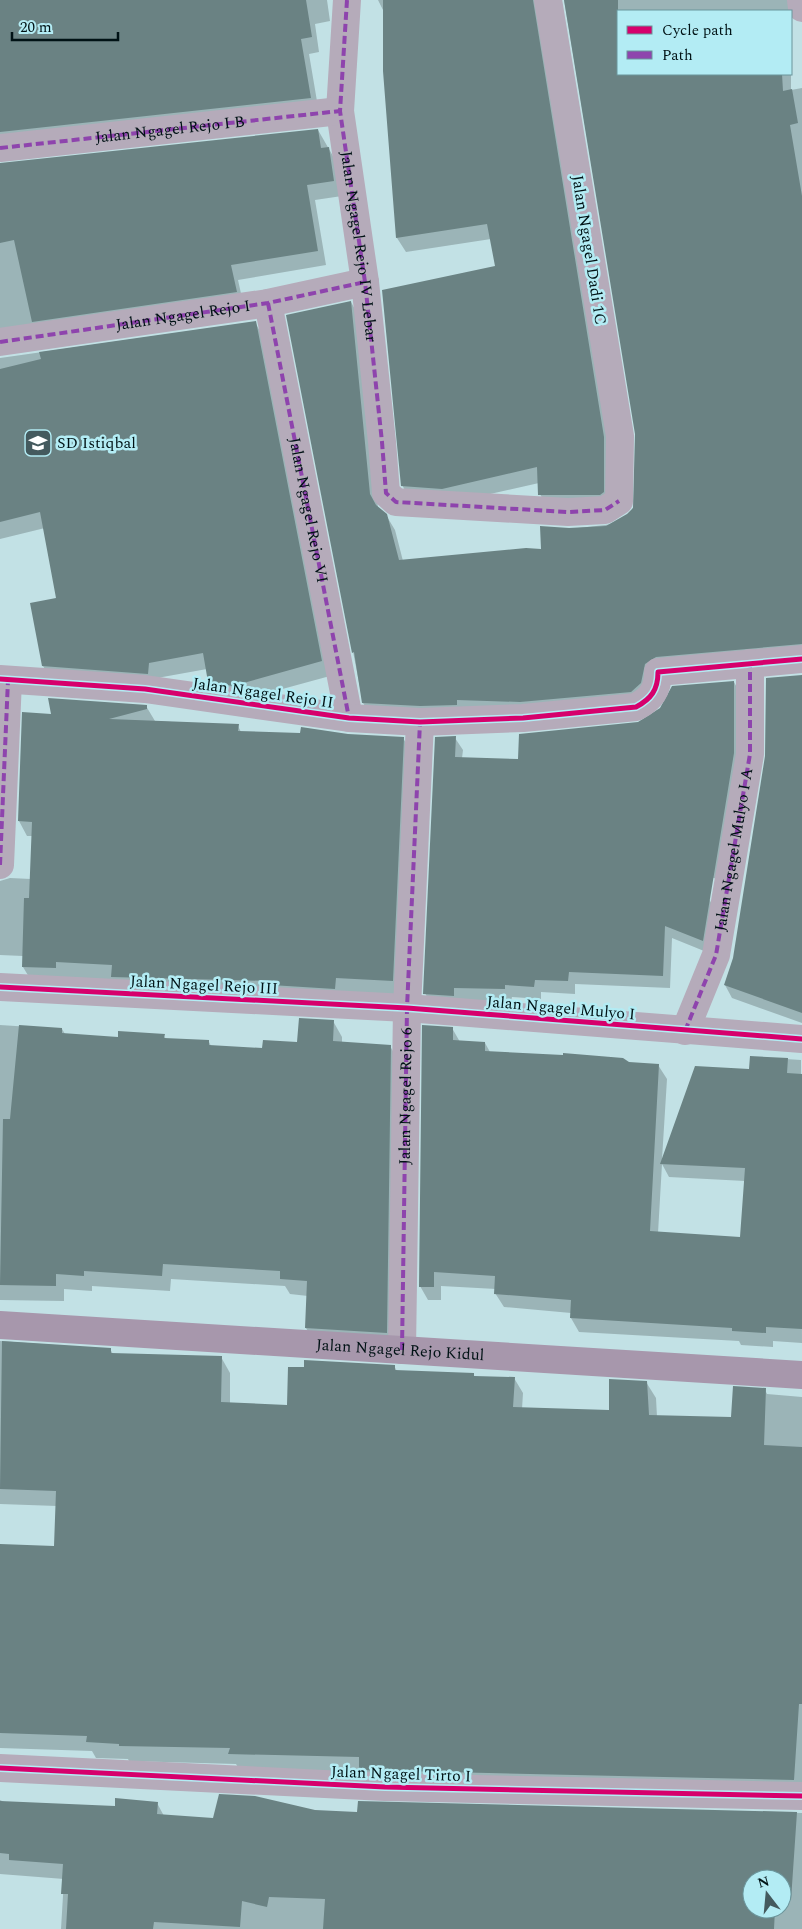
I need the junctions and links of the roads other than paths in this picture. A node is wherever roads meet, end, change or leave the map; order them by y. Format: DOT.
graph roads {
  1 [pos="347,0"];
  2 [pos="548,0"];
  3 [pos="801,0"];
  4 [pos="802,8"];
  5 [pos="340,111"];
  6 [pos="0,148"];
  7 [pos="365,282"];
  8 [pos="268,302"];
  9 [pos="0,342"];
  10 [pos="386,493"];
  11 [pos="802,659"];
  12 [pos="750,663"];
  13 [pos="4,680"];
  14 [pos="349,718"];
  15 [pos="420,722"];
  16 [pos="0,865"];
  17 [pos="0,987"];
  18 [pos="407,1008"];
  19 [pos="685,1031"];
  20 [pos="802,1039"];
  21 [pos="0,1325"];
  22 [pos="402,1350"];
  23 [pos="802,1375"];
  24 [pos="0,1768"];
  25 [pos="802,1796"];
  1 -- 5 [label="street, Jalan Ngagel Rejo IV Lebar"];
  2 -- 10 [label="street, Jalan Ngagel Dadi 1C"];
  3 -- 4 [label="street"];
  5 -- 6 [label="street, Jalan Ngagel Rejo I B"];
  5 -- 7 [label="street, Jalan Ngagel Rejo IV Lebar"];
  7 -- 8 [label="street, Jalan Ngagel Rejo I"];
  7 -- 10 [label="street, Jalan Ngagel Rejo IV Lebar"];
  8 -- 9 [label="street, Jalan Ngagel Rejo I"];
  8 -- 14 [label="street, Jalan Ngagel Rejo VI"];
  11 -- 12 [label="street"];
  12 -- 15 [label="street, Jalan Ngagel Rejo II"];
  12 -- 19 [label="street, Jalan Ngagel Mulyo I A"];
  13 -- 14 [label="street, Jalan Ngagel Rejo II"];
  13 -- 16 [label="street"];
  14 -- 15 [label="street, Jalan Ngagel Rejo II"];
  15 -- 18 [label="street, Jalan Ngagel Rejo 6"];
  17 -- 18 [label="street, Jalan Ngagel Rejo III"];
  18 -- 19 [label="street, Jalan Ngagel Mulyo I"];
  18 -- 22 [label="street, Jalan Ngagel Rejo 6"];
  19 -- 20 [label="street, Jalan Ngagel Mulyo I"];
  21 -- 22 [label="main road, Jalan Ngagel Rejo Kidul"];
  22 -- 23 [label="main road, Jalan Ngagel Rejo Kidul"];
  24 -- 25 [label="street, Jalan Ngagel Tirto I"];
}
